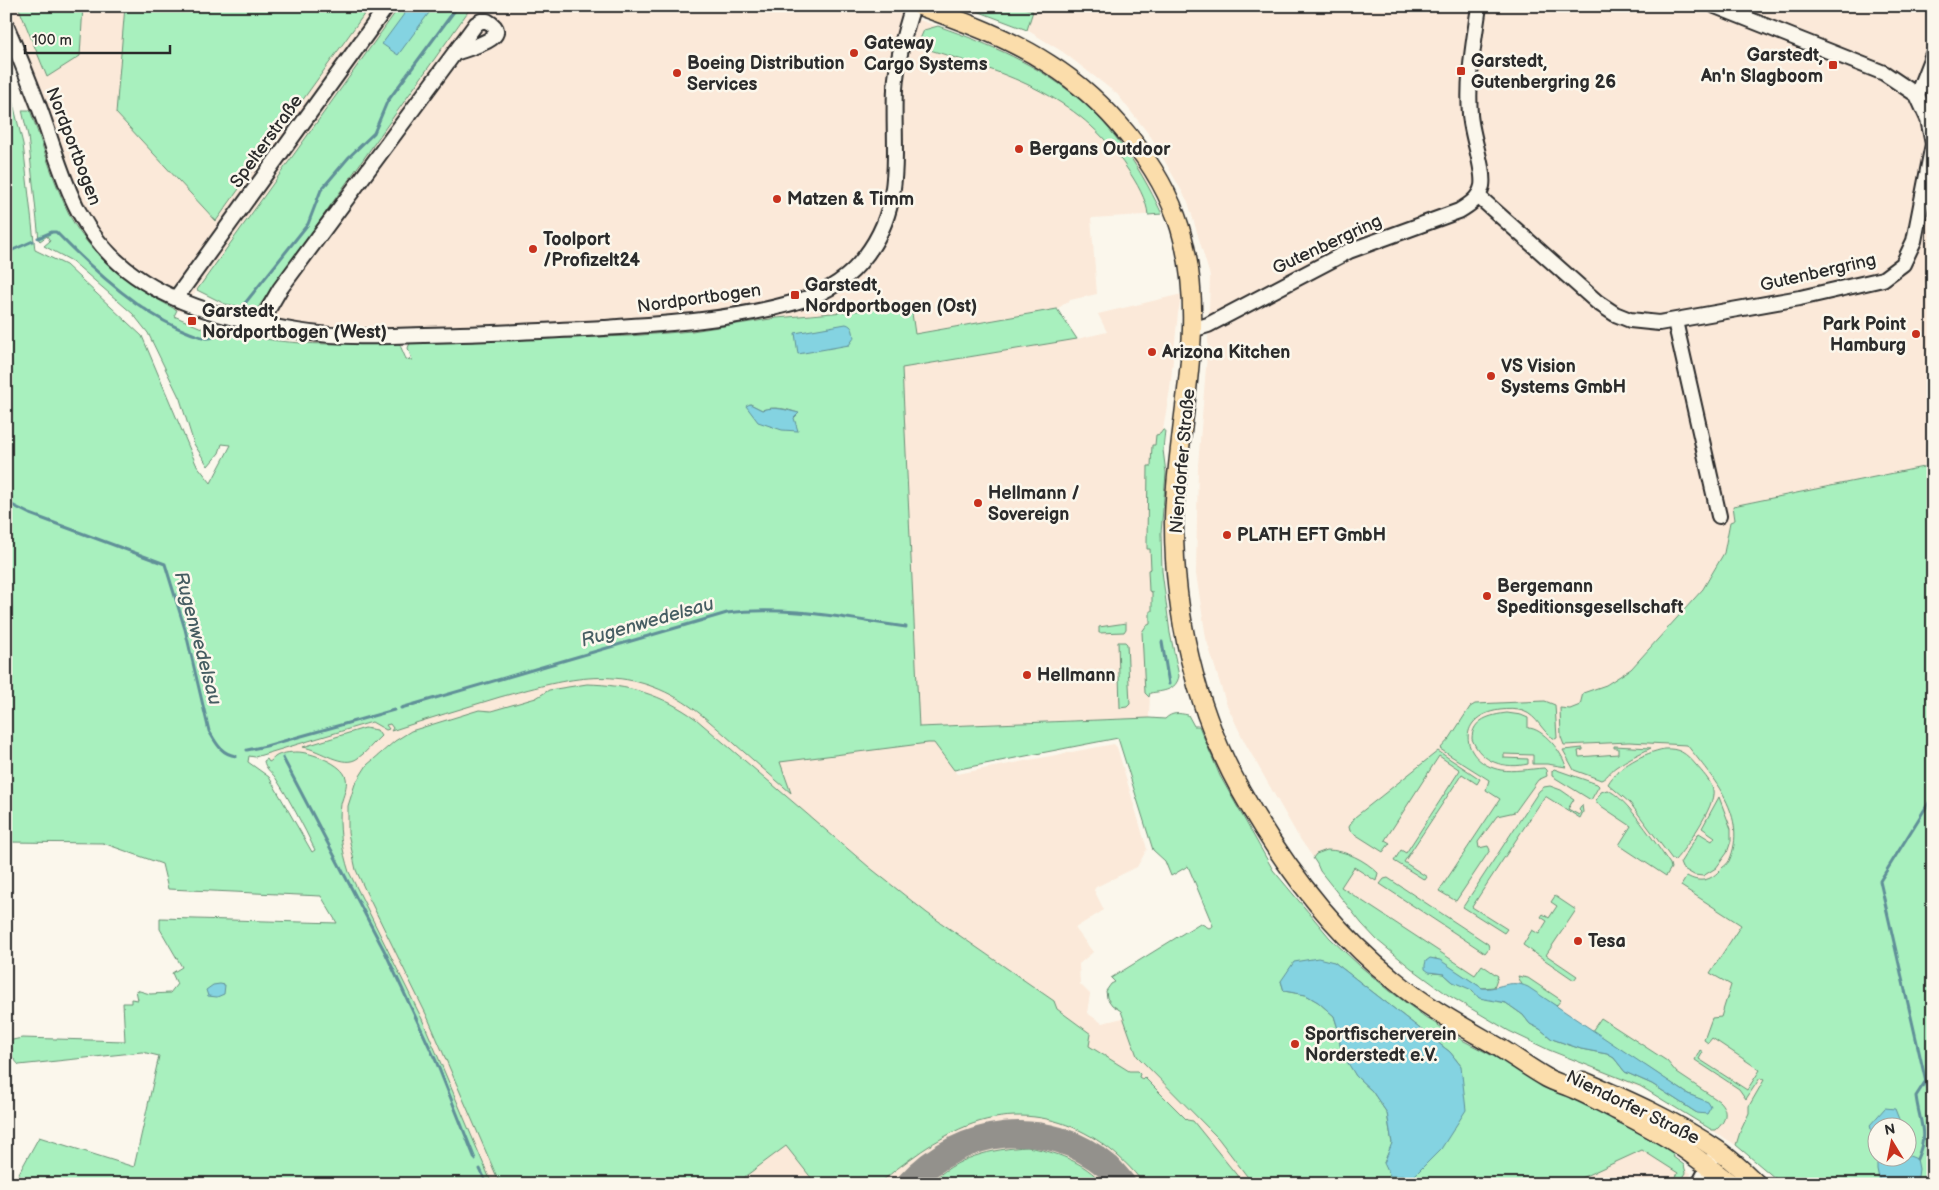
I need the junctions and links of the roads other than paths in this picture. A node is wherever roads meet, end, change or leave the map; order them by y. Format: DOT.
graph roads {
  1 [pos="386,6"];
  2 [pos="913,6"];
  3 [pos="920,6"];
  4 [pos="1479,6"];
  5 [pos="1715,6"];
  6 [pos="6,25"];
  7 [pos="458,52"];
  8 [pos="1933,54"];
  9 [pos="1917,95"];
  10 [pos="1933,144"];
  11 [pos="1478,196"];
  12 [pos="176,298"];
  13 [pos="1675,321"];
  14 [pos="264,324"];
  15 [pos="1192,330"];
  16 [pos="1720,516"];
  17 [pos="1499,1048"];
  18 [pos="1717,1150"];
  19 [pos="1708,1167"];
  20 [pos="1699,1184"];
  21 [pos="1731,1184"];
  22 [pos="1757,1184"];
  1 -- 12 [label="street, Spelterstraße"];
  2 -- 14 [label="street, Nordportbogen"];
  3 -- 15 [label="main road, Niendorfer Straße"];
  4 -- 11 [label="street"];
  5 -- 9 [label="street"];
  6 -- 12 [label="street, Nordportbogen"];
  7 -- 14 [label="street"];
  8 -- 9 [label="street"];
  9 -- 10 [label="street, Gutenbergring"];
  10 -- 13 [label="street, Gutenbergring"];
  11 -- 13 [label="street, Gutenbergring"];
  11 -- 15 [label="street, Gutenbergring"];
  12 -- 14 [label="street, Nordportbogen"];
  13 -- 16 [label="street"];
  15 -- 17 [label="main road, Niendorfer Straße"];
  17 -- 18 [label="main road, Niendorfer Straße"];
  17 -- 19 [label="main road, Niendorfer Straße"];
  18 -- 19 [label="street"];
  18 -- 22 [label="main road, Niendorfer Straße"];
  19 -- 20 [label="street"];
  19 -- 21 [label="main road, Niendorfer Straße"];
}
